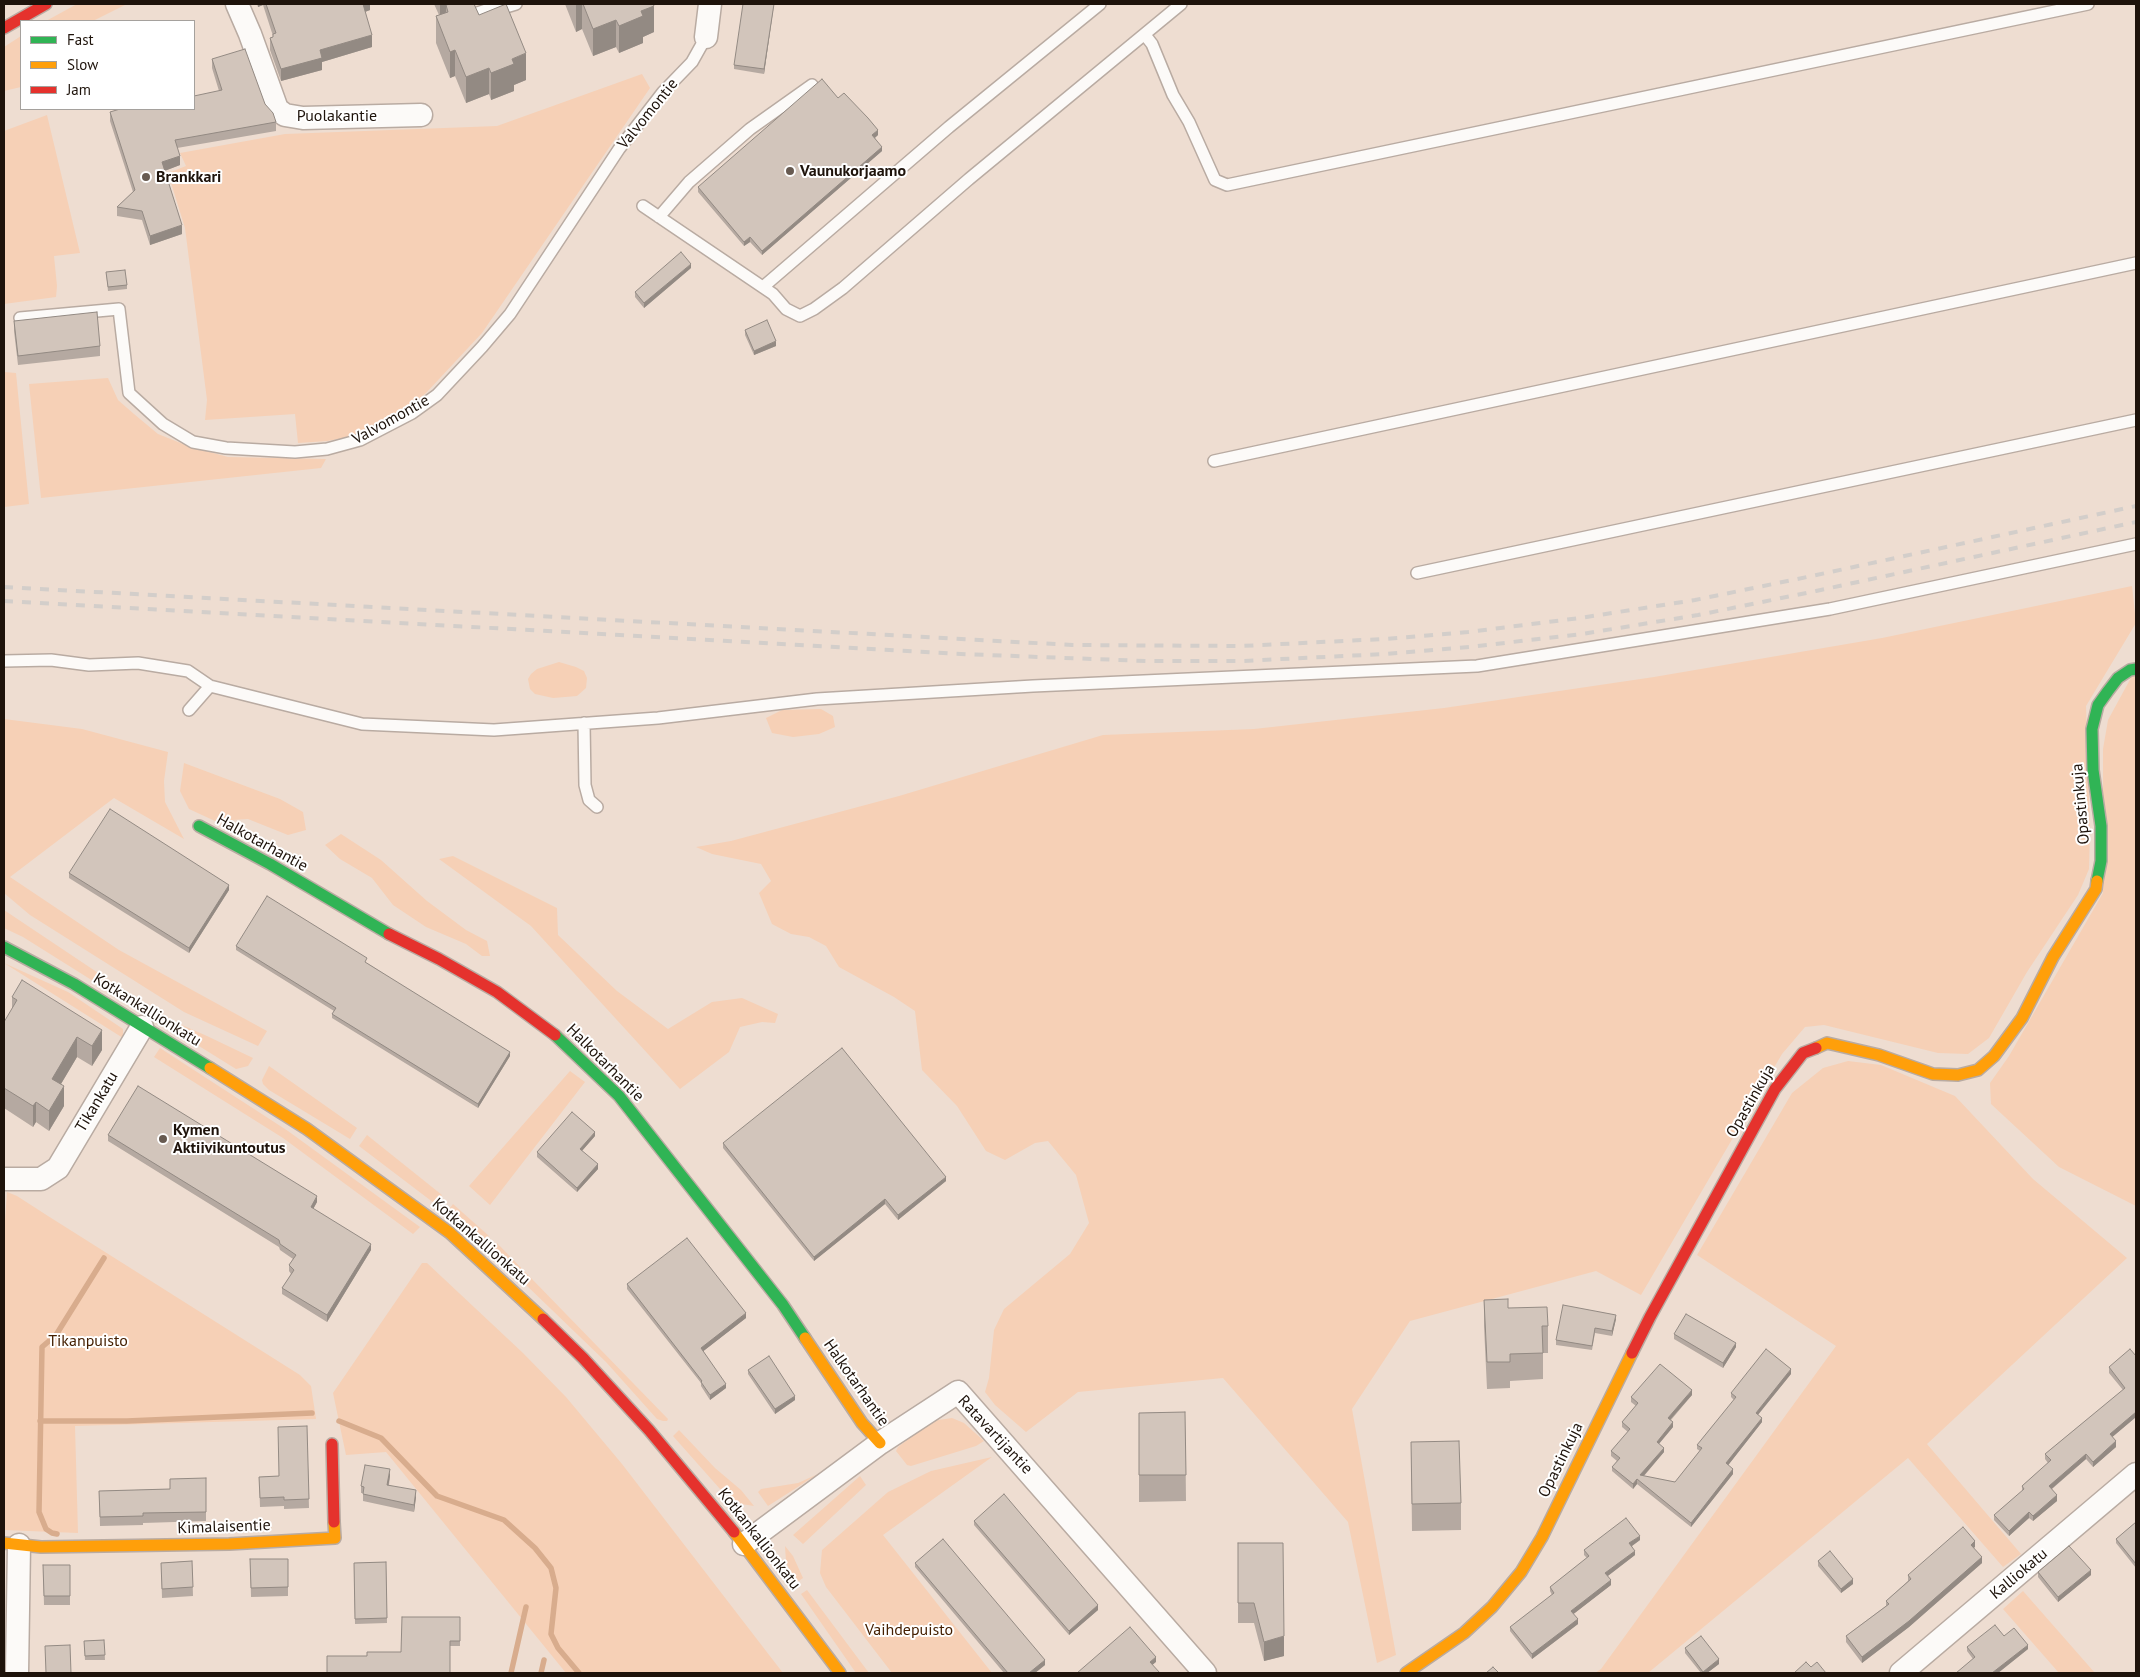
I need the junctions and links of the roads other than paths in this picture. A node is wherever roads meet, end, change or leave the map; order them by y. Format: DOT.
graph roads {
  1 [pos="46,4"];
  2 [pos="237,4"];
  3 [pos="516,4"];
  4 [pos="710,4"];
  5 [pos="1100,4"];
  6 [pos="1181,4"];
  7 [pos="2088,4"];
  8 [pos="452,22"];
  9 [pos="4,28"];
  10 [pos="1145,35"];
  11 [pos="706,38"];
  12 [pos="812,85"];
  13 [pos="421,115"];
  14 [pos="643,206"];
  15 [pos="659,217"];
  16 [pos="2136,263"];
  17 [pos="763,287"];
  18 [pos="20,318"];
  19 [pos="2136,420"];
  20 [pos="1214,461"];
  21 [pos="2136,544"];
  22 [pos="1416,573"];
  23 [pos="4,661"];
  24 [pos="2136,669"];
  25 [pos="210,686"];
  26 [pos="190,710"];
  27 [pos="584,723"];
  28 [pos="597,807"];
  29 [pos="199,826"];
  30 [pos="4,947"];
  31 [pos="142,1027"];
  32 [pos="4,1179"];
  33 [pos="880,1443"];
  34 [pos="332,1444"];
  35 [pos="2136,1474"];
  36 [pos="11,1544"];
  37 [pos="744,1544"];
  38 [pos="17,1673"];
  39 [pos="840,1673"];
  40 [pos="1206,1673"];
  41 [pos="1406,1673"];
  42 [pos="1901,1673"];
  1 -- 9 [label="street"];
  2 -- 13 [label="street, Puolakantie"];
  3 -- 8 [label="lane"];
  4 -- 11 [label="street"];
  5 -- 17 [label="lane"];
  6 -- 10 [label="lane"];
  7 -- 10 [label="lane"];
  10 -- 17 [label="lane"];
  11 -- 18 [label="lane, Valvomontie"];
  12 -- 15 [label="lane"];
  14 -- 15 [label="lane"];
  15 -- 17 [label="lane"];
  16 -- 20 [label="lane"];
  19 -- 22 [label="lane"];
  21 -- 27 [label="lane"];
  23 -- 25 [label="lane"];
  24 -- 41 [label="street, Opastinkuja"];
  25 -- 26 [label="lane"];
  25 -- 27 [label="lane"];
  27 -- 28 [label="lane"];
  29 -- 33 [label="street, Halkotarhantie"];
  30 -- 31 [label="street, Kotkankallionkatu"];
  31 -- 32 [label="street, Tikankatu"];
  31 -- 37 [label="street, Kotkankallionkatu"];
  33 -- 37 [label="street, Ratavartijantie"];
  33 -- 40 [label="street, Ratavartijantie"];
  34 -- 36 [label="street, Kimalaisentie"];
  35 -- 42 [label="street, Kalliokatu"];
  36 -- 38 [label="street"];
  37 -- 39 [label="street, Kotkankallionkatu"];
}
